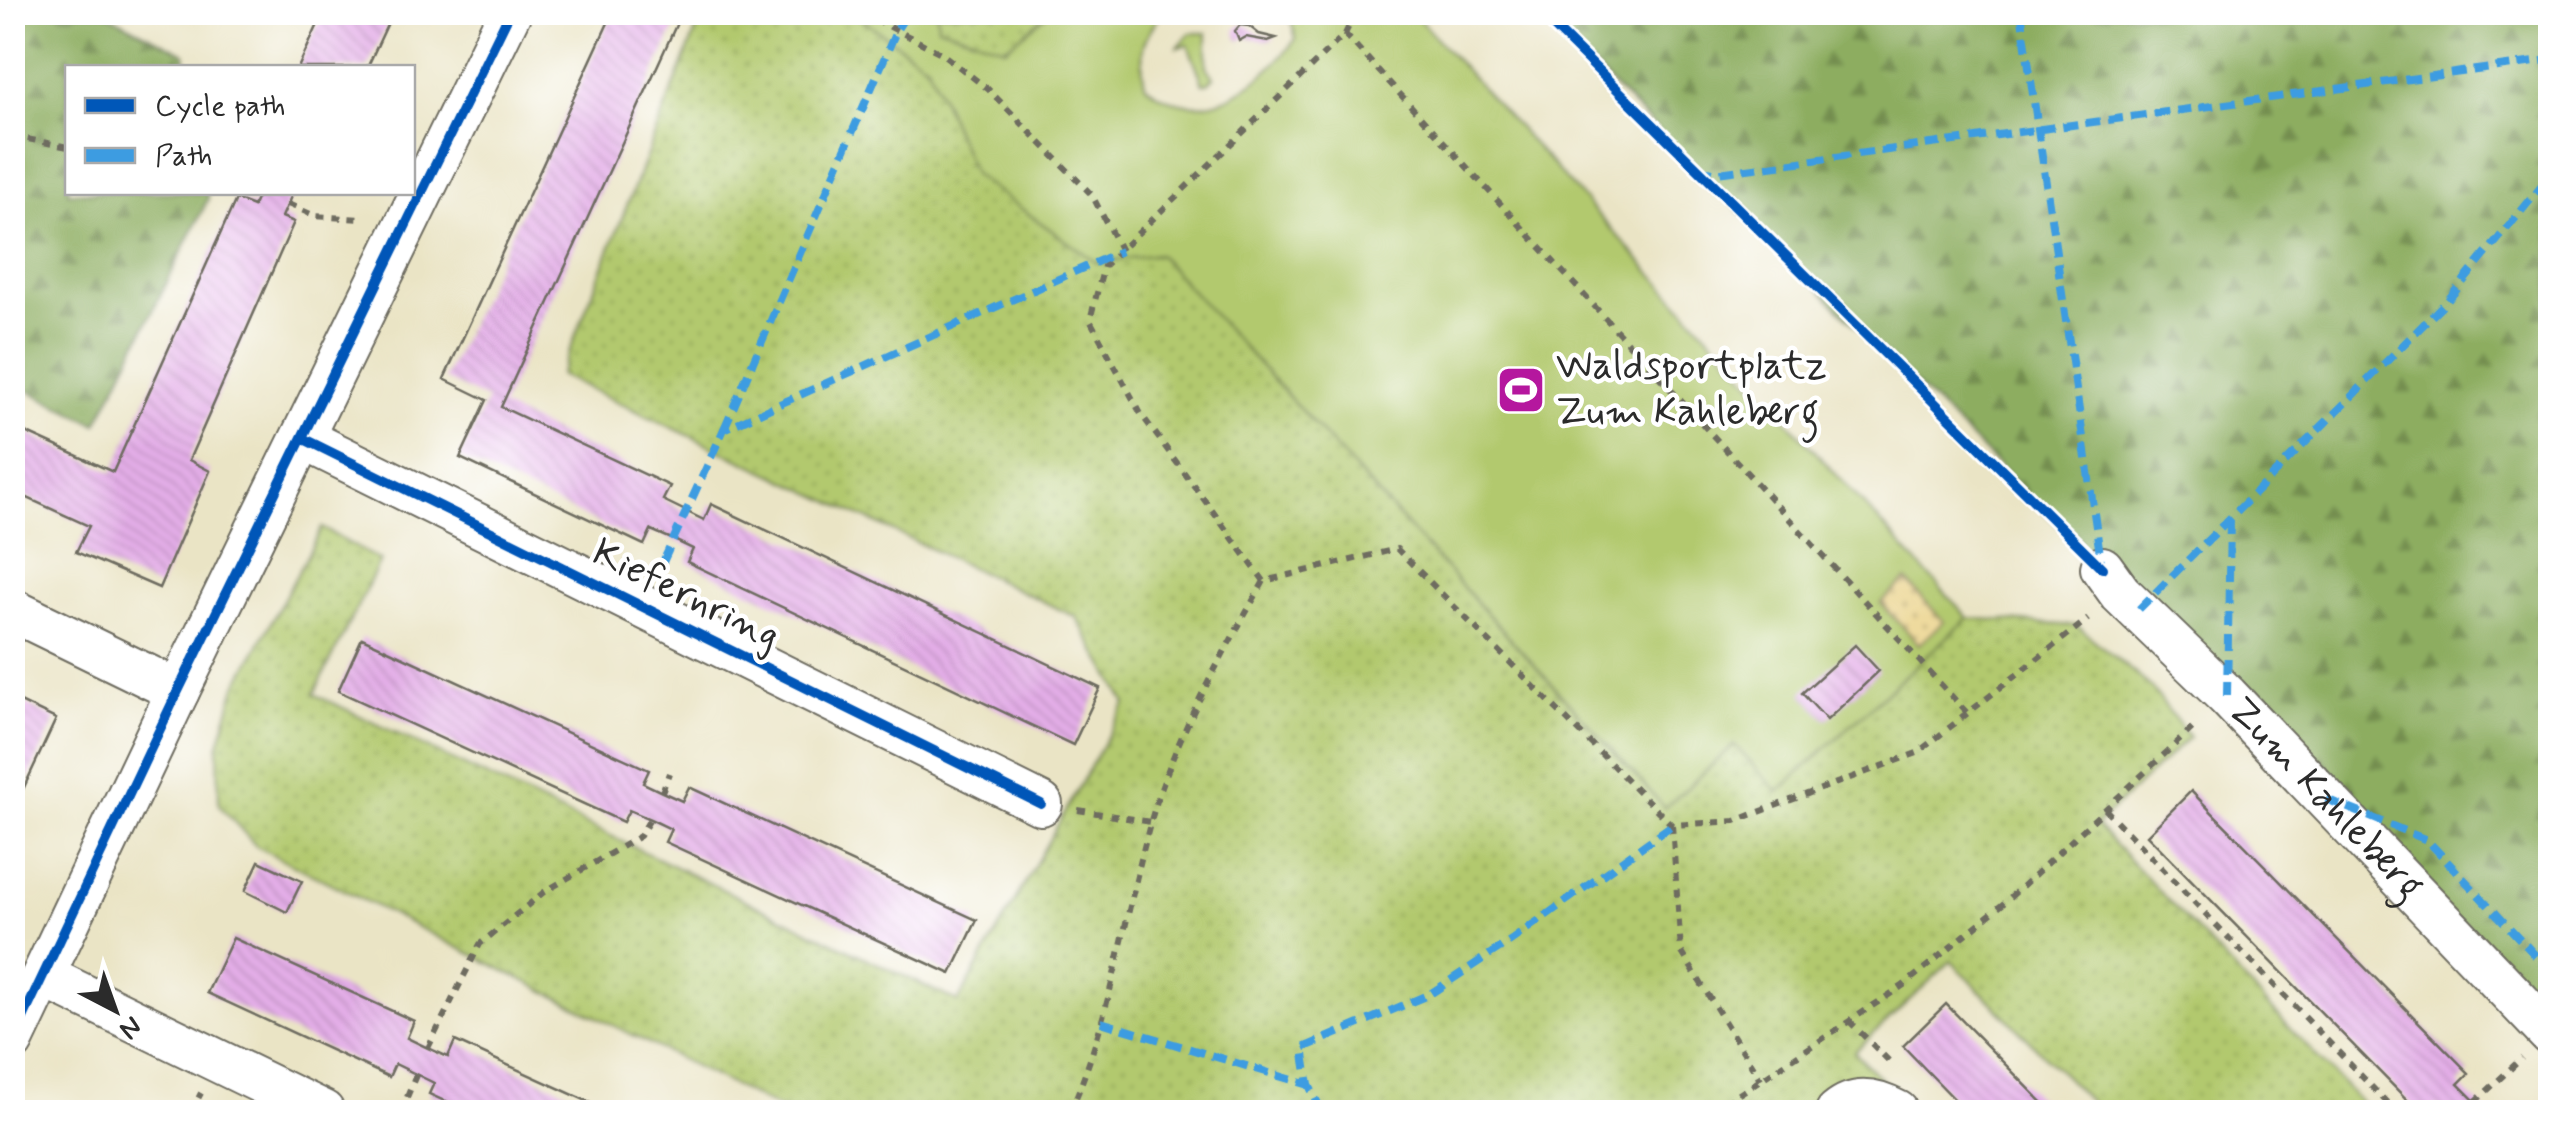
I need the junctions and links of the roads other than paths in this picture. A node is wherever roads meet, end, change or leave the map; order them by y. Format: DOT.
graph roads {
  1 [pos="510,12"];
  2 [pos="304,439"];
  3 [pos="2111,581"];
  4 [pos="12,610"];
  5 [pos="178,691"];
  6 [pos="1041,804"];
  7 [pos="44,977"];
  8 [pos="2550,1033"];
  9 [pos="12,1041"];
  10 [pos="323,1112"];
  11 [pos="1837,1112"];
  12 [pos="1897,1112"];
  1 -- 2 [label="street"];
  2 -- 5 [label="street"];
  2 -- 6 [label="street, Kiefernring"];
  3 -- 8 [label="street, Zum Kahleberg"];
  4 -- 5 [label="street"];
  5 -- 7 [label="street"];
  7 -- 9 [label="street"];
  7 -- 10 [label="street"];
  11 -- 12 [label="street"];
}
